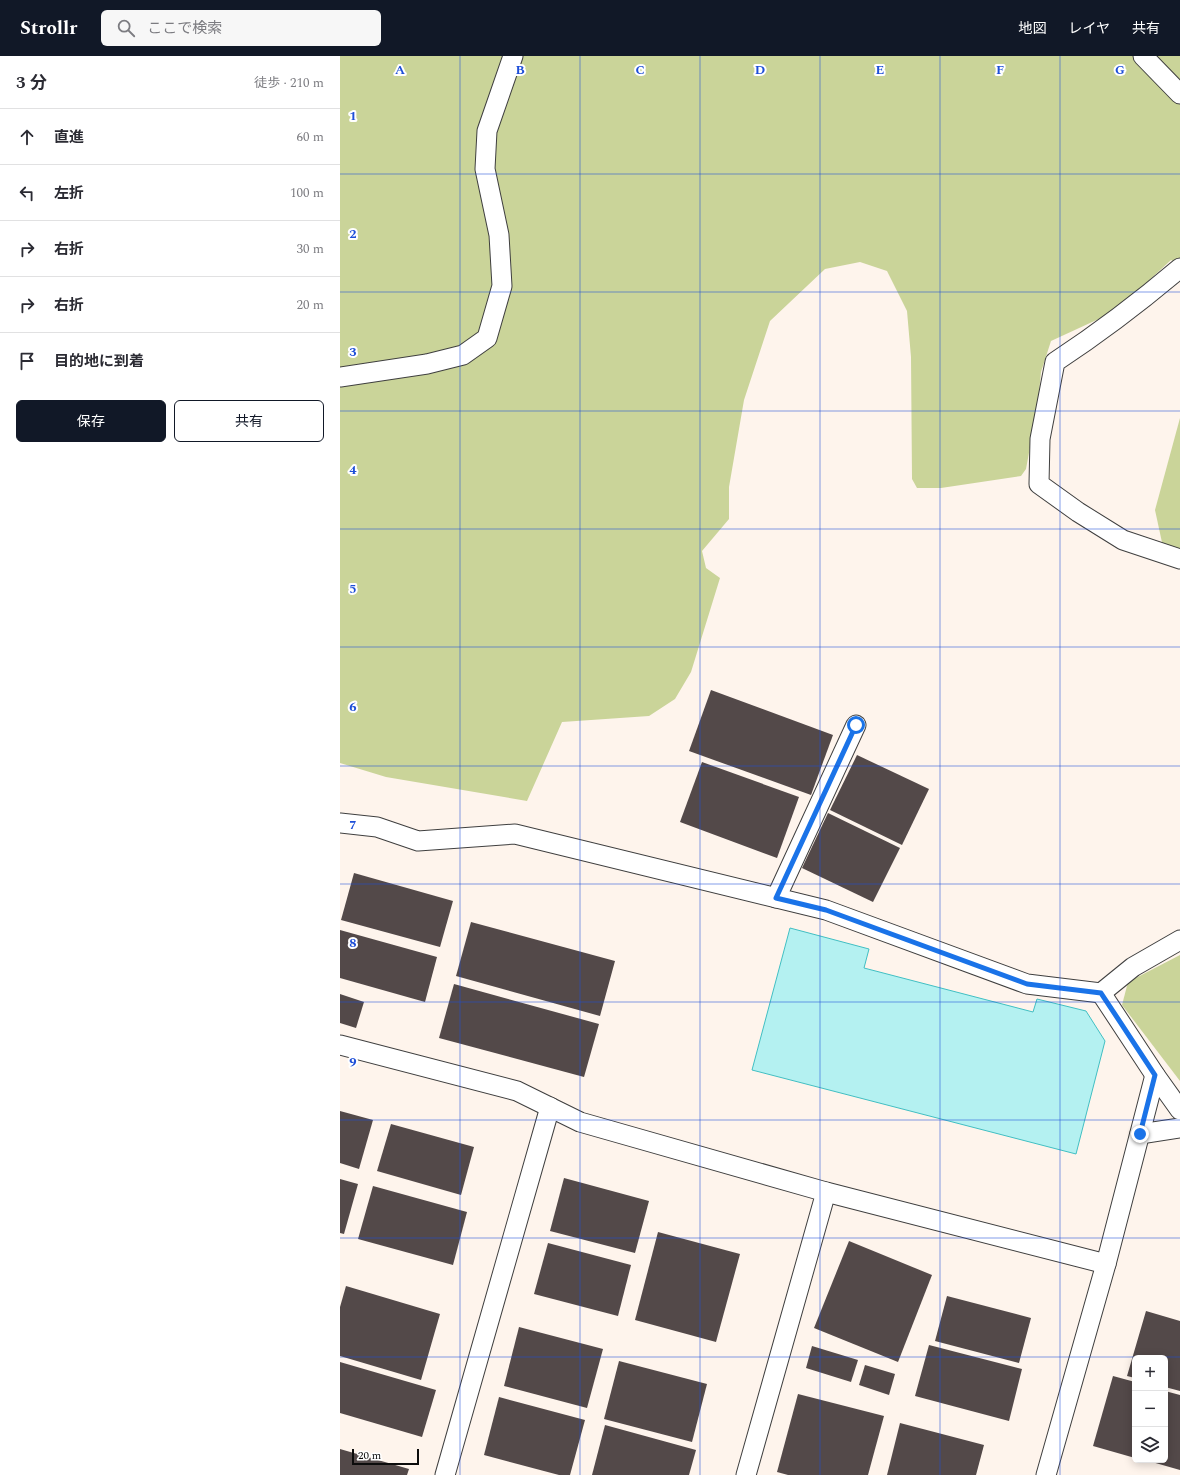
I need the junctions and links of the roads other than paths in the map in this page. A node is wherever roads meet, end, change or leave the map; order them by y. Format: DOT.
graph roads {
  1 [pos="513,56"];
  2 [pos="1143,56"];
  3 [pos="1180,94"];
  4 [pos="1180,268"];
  5 [pos="340,378"];
  6 [pos="1180,559"];
  7 [pos="856,725"];
  8 [pos="340,823"];
  9 [pos="776,898"];
  10 [pos="1180,940"];
  11 [pos="1101,993"];
  12 [pos="340,1045"];
  13 [pos="1155,1075"];
  14 [pos="550,1107"];
  15 [pos="1180,1110"];
  16 [pos="1180,1128"];
  17 [pos="1140,1134"];
  18 [pos="826,1192"];
  19 [pos="1106,1264"];
  20 [pos="445,1475"];
  21 [pos="746,1475"];
  22 [pos="1046,1475"];
  1 -- 5 [label="street"];
  2 -- 3 [label="street"];
  4 -- 6 [label="street"];
  7 -- 9 [label="street"];
  8 -- 9 [label="street"];
  9 -- 11 [label="street"];
  10 -- 11 [label="street"];
  11 -- 13 [label="street"];
  12 -- 14 [label="street"];
  13 -- 15 [label="street"];
  13 -- 17 [label="street"];
  14 -- 18 [label="street"];
  14 -- 20 [label="street"];
  16 -- 17 [label="street"];
  17 -- 19 [label="street"];
  18 -- 19 [label="street"];
  18 -- 21 [label="street"];
  19 -- 22 [label="street"];
}
